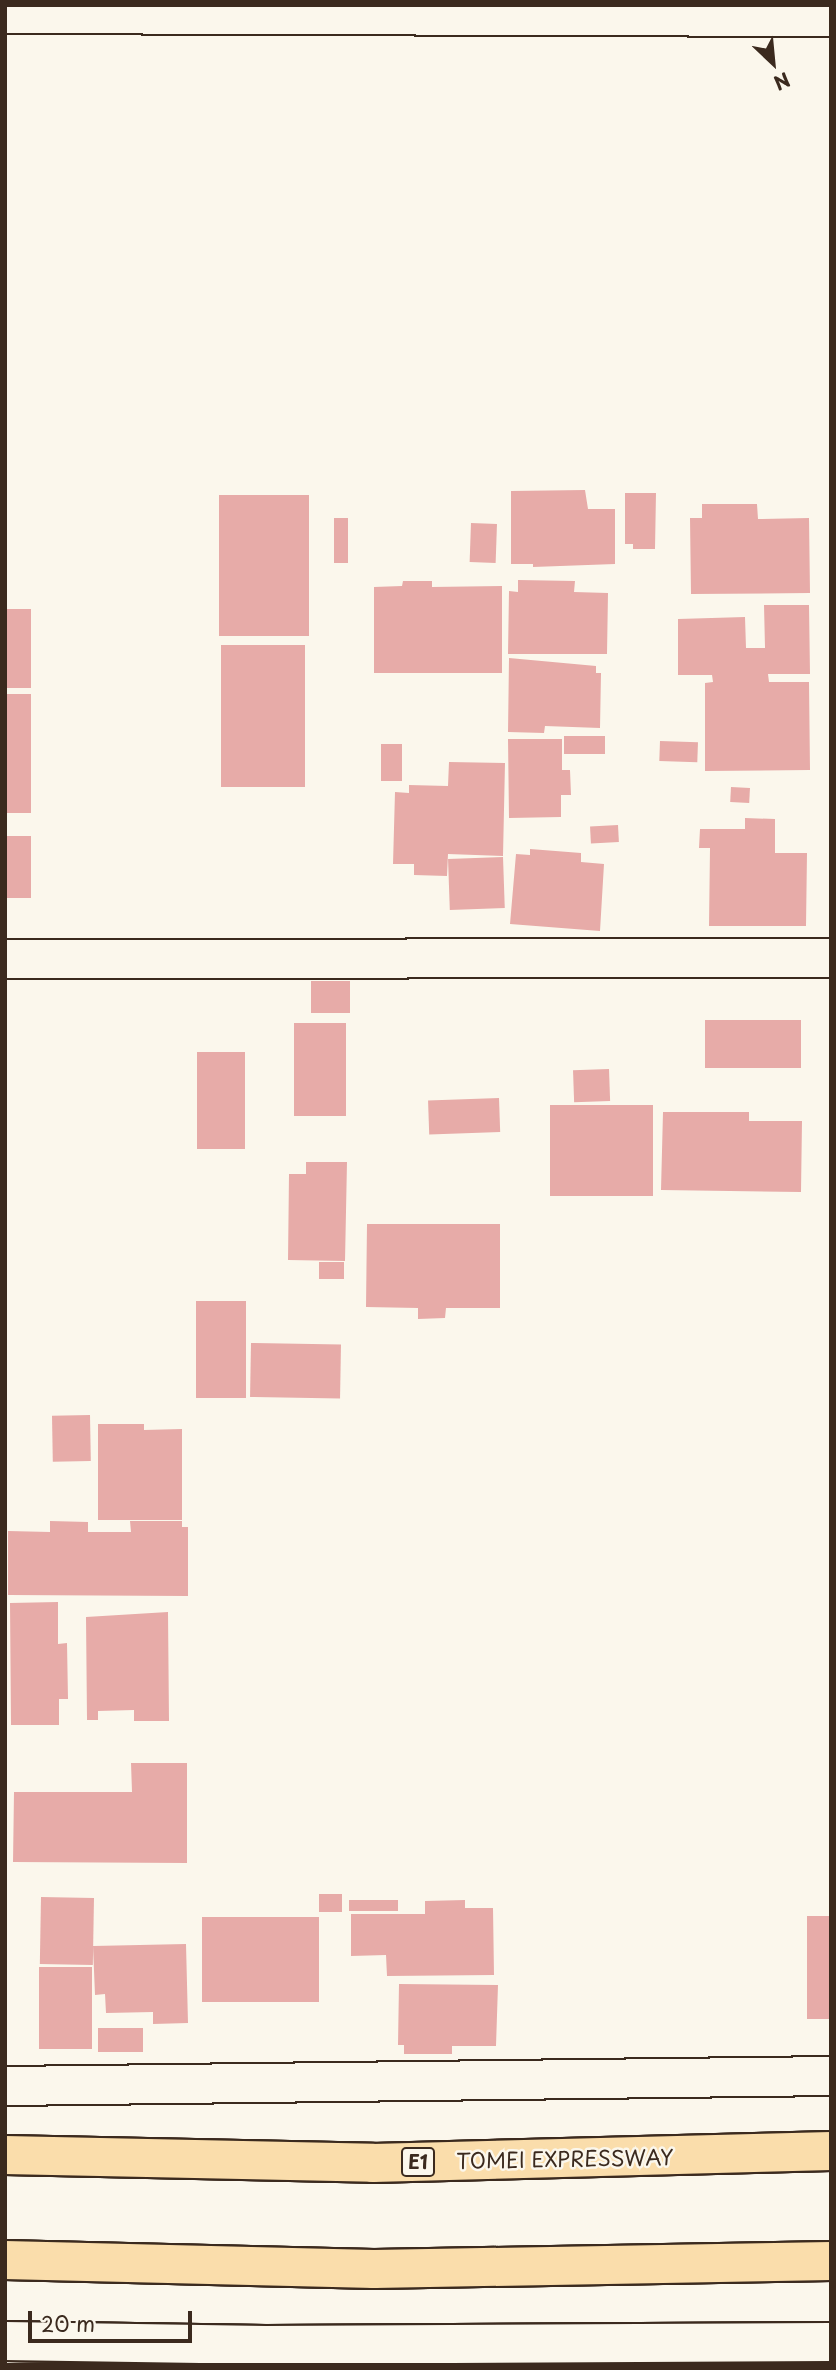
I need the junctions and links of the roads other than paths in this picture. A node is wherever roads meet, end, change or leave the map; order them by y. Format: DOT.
graph roads {
  1 [pos="5,14"];
  2 [pos="831,17"];
  3 [pos="831,958"];
  4 [pos="5,959"];
  5 [pos="831,2076"];
  6 [pos="5,2086"];
  7 [pos="831,2151"];
  8 [pos="5,2155"];
  9 [pos="5,2260"];
  10 [pos="831,2261"];
  11 [pos="5,2341"];
  12 [pos="831,2342"];
  1 -- 2 [label="street"];
  3 -- 4 [label="street"];
  5 -- 6 [label="street"];
  7 -- 8 [label="highway, TOMEI EXPRESSWAY / E1"];
  9 -- 10 [label="highway"];
  11 -- 12 [label="street"];
}
